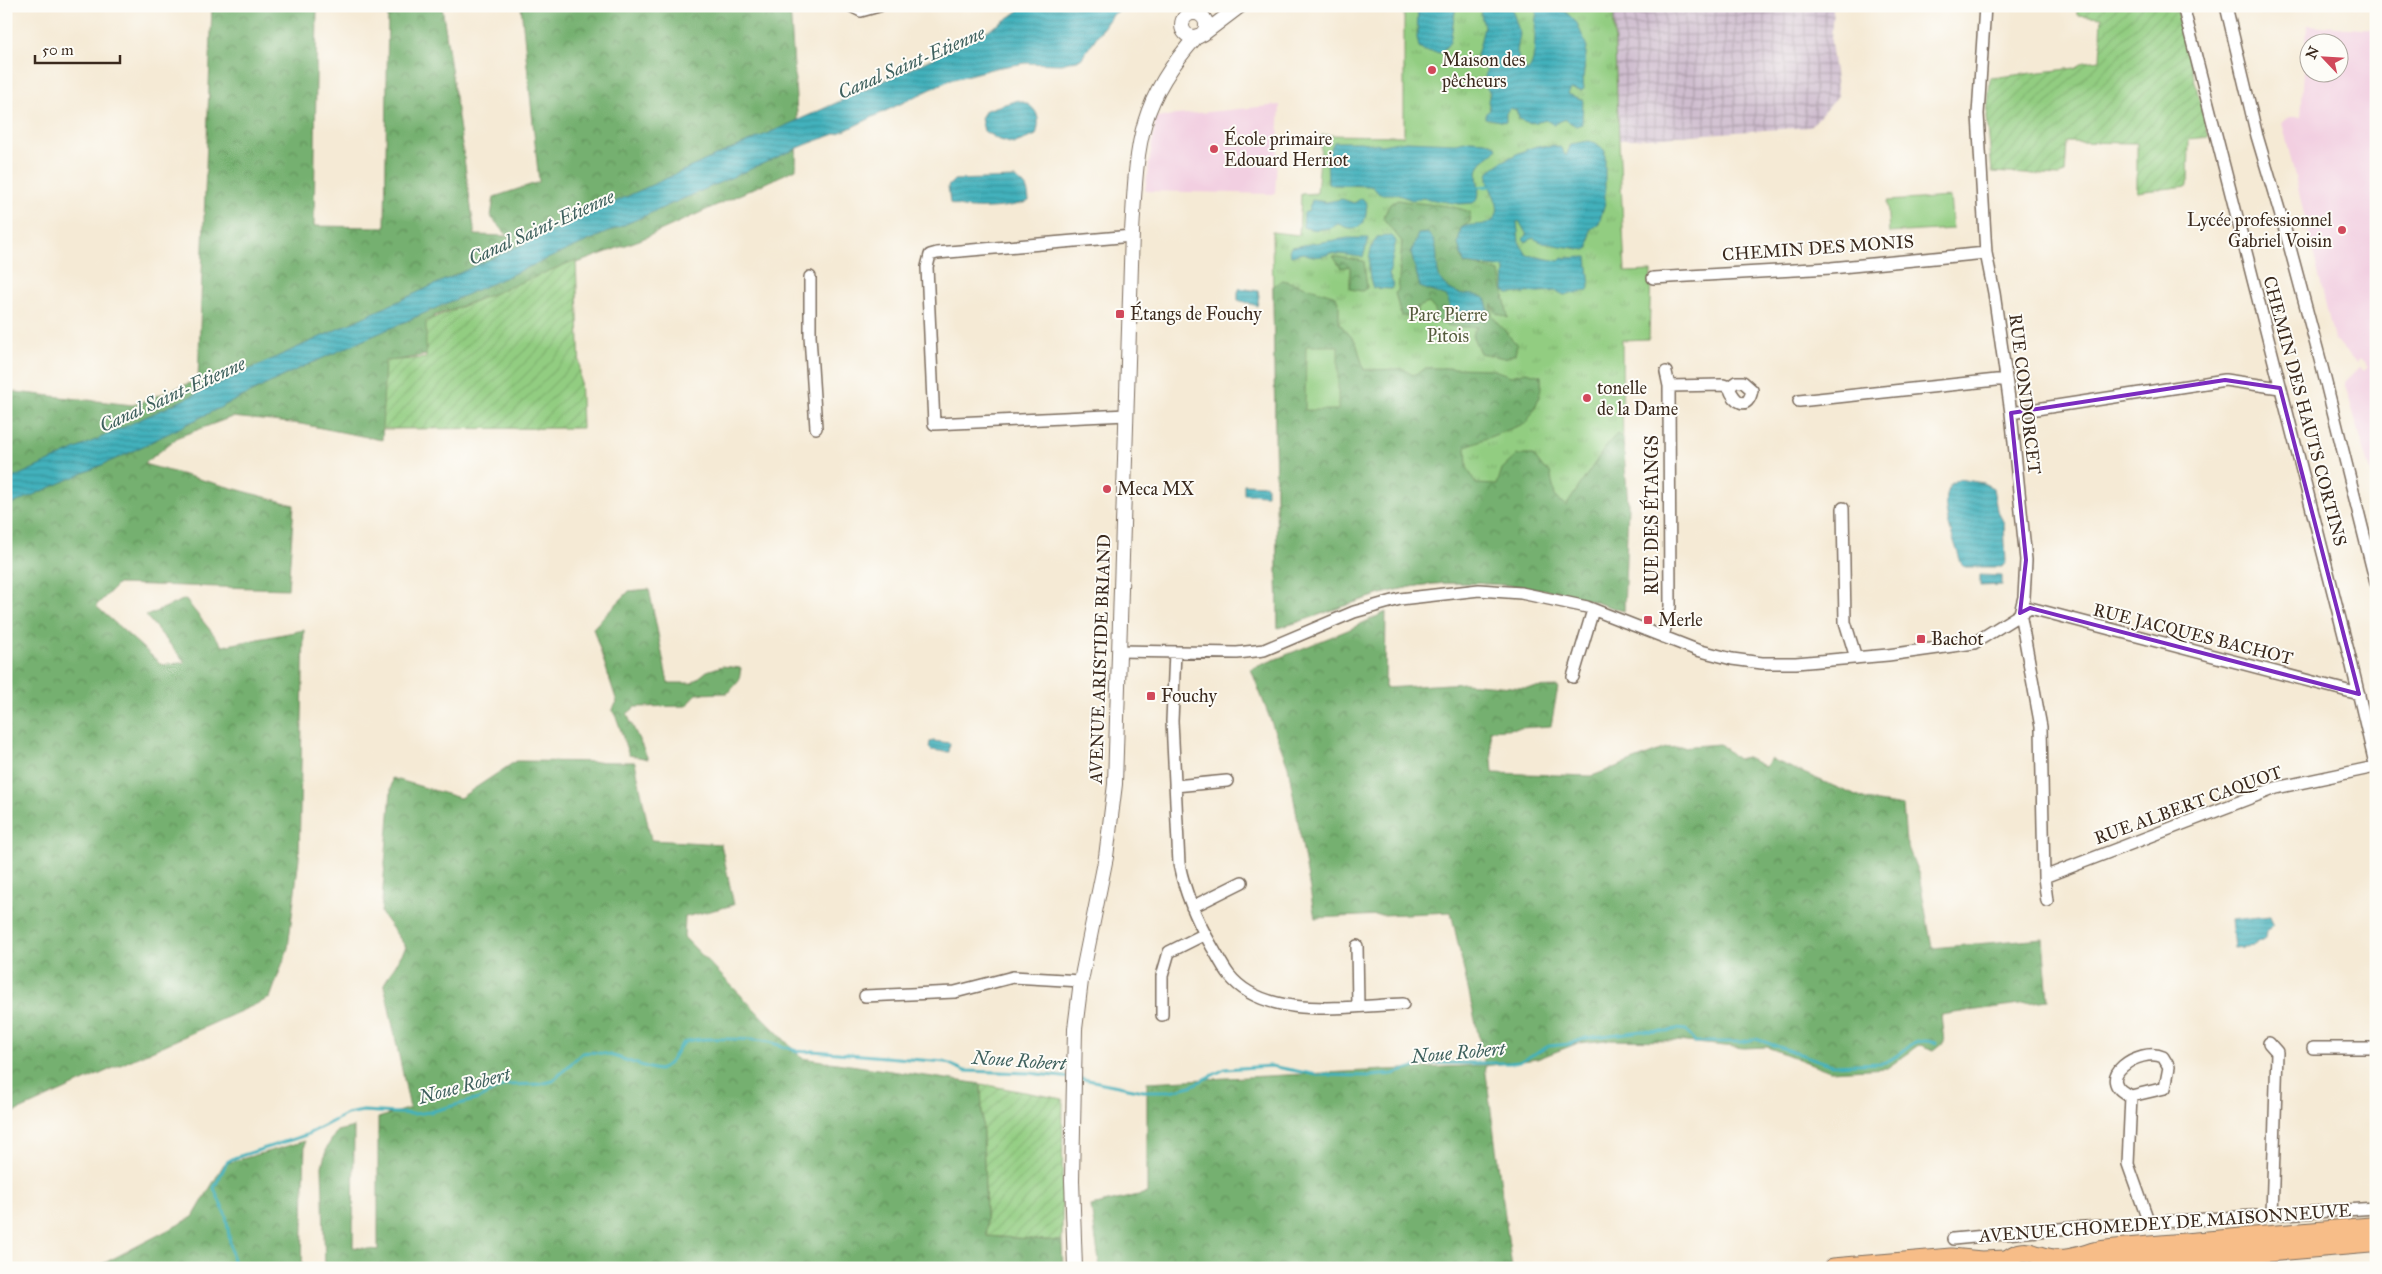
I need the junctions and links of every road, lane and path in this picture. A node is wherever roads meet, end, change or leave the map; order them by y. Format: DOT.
graph roads {
  1 [pos="851,6"];
  2 [pos="879,6"];
  3 [pos="1985,6"];
  4 [pos="2183,6"];
  5 [pos="2226,6"];
  6 [pos="1238,7"];
  7 [pos="1189,20"];
  8 [pos="1132,236"];
  9 [pos="1986,253"];
  10 [pos="810,277"];
  11 [pos="1653,278"];
  12 [pos="1666,372"];
  13 [pos="2006,379"];
  14 [pos="1669,386"];
  15 [pos="1726,386"];
  16 [pos="2280,388"];
  17 [pos="1800,401"];
  18 [pos="2010,413"];
  19 [pos="1127,415"];
  20 [pos="816,428"];
  21 [pos="1843,508"];
  22 [pos="2376,583"];
  23 [pos="1593,610"];
  24 [pos="2020,613"];
  25 [pos="1664,637"];
  26 [pos="1119,651"];
  27 [pos="1175,652"];
  28 [pos="1856,658"];
  29 [pos="1573,677"];
  30 [pos="2359,694"];
  31 [pos="2376,767"];
  32 [pos="1227,782"];
  33 [pos="1175,786"];
  34 [pos="2044,877"];
  35 [pos="1242,882"];
  36 [pos="2047,901"];
  37 [pos="1192,907"];
  38 [pos="1205,934"];
  39 [pos="1357,946"];
  40 [pos="1082,981"];
  41 [pos="865,996"];
  42 [pos="1403,1004"];
  43 [pos="1358,1006"];
  44 [pos="1162,1015"];
  45 [pos="2268,1043"];
  46 [pos="2313,1048"];
  47 [pos="2376,1048"];
  48 [pos="2131,1096"];
  49 [pos="2376,1208"];
  50 [pos="2272,1215"];
  51 [pos="2149,1223"];
  52 [pos="2376,1226"];
  53 [pos="1954,1239"];
  54 [pos="2376,1243"];
  55 [pos="2044,1262"];
  56 [pos="2003,1264"];
  57 [pos="1075,1268"];
  58 [pos="1833,1268"];
  59 [pos="2088,1268"];
  1 -- 2 [label="street"];
  3 -- 9 [label="street, RUE CONDORCET"];
  4 -- 16 [label="street, CHEMIN DES HAUTS CORTINS"];
  5 -- 22 [label="street"];
  6 -- 7 [label="street"];
  6 -- 7 [label="street"];
  7 -- 8 [label="street, AVENUE ARISTIDE BRIAND"];
  8 -- 19 [label="street, AVENUE ARISTIDE BRIAND"];
  8 -- 19 [label="street"];
  9 -- 11 [label="street, CHEMIN DES MONIS"];
  9 -- 13 [label="street, RUE CONDORCET"];
  10 -- 20 [label="street"];
  12 -- 14 [label="street, RUE DES ÉTANGS"];
  13 -- 17 [label="street"];
  13 -- 18 [label="street, RUE CONDORCET"];
  14 -- 15 [label="street"];
  14 -- 25 [label="street, RUE DES ÉTANGS"];
  16 -- 18 [label="street"];
  16 -- 30 [label="street, CHEMIN DES HAUTS CORTINS"];
  18 -- 24 [label="street, RUE CONDORCET"];
  19 -- 26 [label="street, AVENUE ARISTIDE BRIAND"];
  21 -- 28 [label="street"];
  23 -- 25 [label="street"];
  23 -- 27 [label="street"];
  23 -- 29 [label="street"];
  24 -- 28 [label="street"];
  24 -- 30 [label="street, RUE JACQUES BACHOT"];
  24 -- 34 [label="street"];
  25 -- 28 [label="street"];
  26 -- 27 [label="street"];
  26 -- 40 [label="street, AVENUE ARISTIDE BRIAND"];
  27 -- 33 [label="street"];
  30 -- 31 [label="street, CHEMIN DES HAUTS CORTINS"];
  31 -- 34 [label="street, RUE ALBERT CAQUOT"];
  32 -- 33 [label="street"];
  33 -- 37 [label="street"];
  34 -- 36 [label="street"];
  35 -- 37 [label="street"];
  37 -- 38 [label="street"];
  38 -- 43 [label="street"];
  38 -- 44 [label="street"];
  39 -- 43 [label="street"];
  40 -- 41 [label="street"];
  40 -- 57 [label="street, AVENUE ARISTIDE BRIAND"];
  42 -- 43 [label="street"];
  45 -- 50 [label="street"];
  46 -- 47 [label="street"];
  48 -- 48 [label="street"];
  48 -- 51 [label="street"];
  49 -- 50 [label="street, AVENUE CHOMEDEY DE MAISONNEUVE"];
  50 -- 51 [label="street, AVENUE CHOMEDEY DE MAISONNEUVE"];
  51 -- 53 [label="street, AVENUE CHOMEDEY DE MAISONNEUVE"];
  52 -- 55 [label="main road, AVENUE CHOMEDEY DE MAISONNEUVE"];
  54 -- 59 [label="main road"];
  55 -- 56 [label="main road, AVENUE CHOMEDEY DE MAISONNEUVE"];
  56 -- 58 [label="highway"];
}
